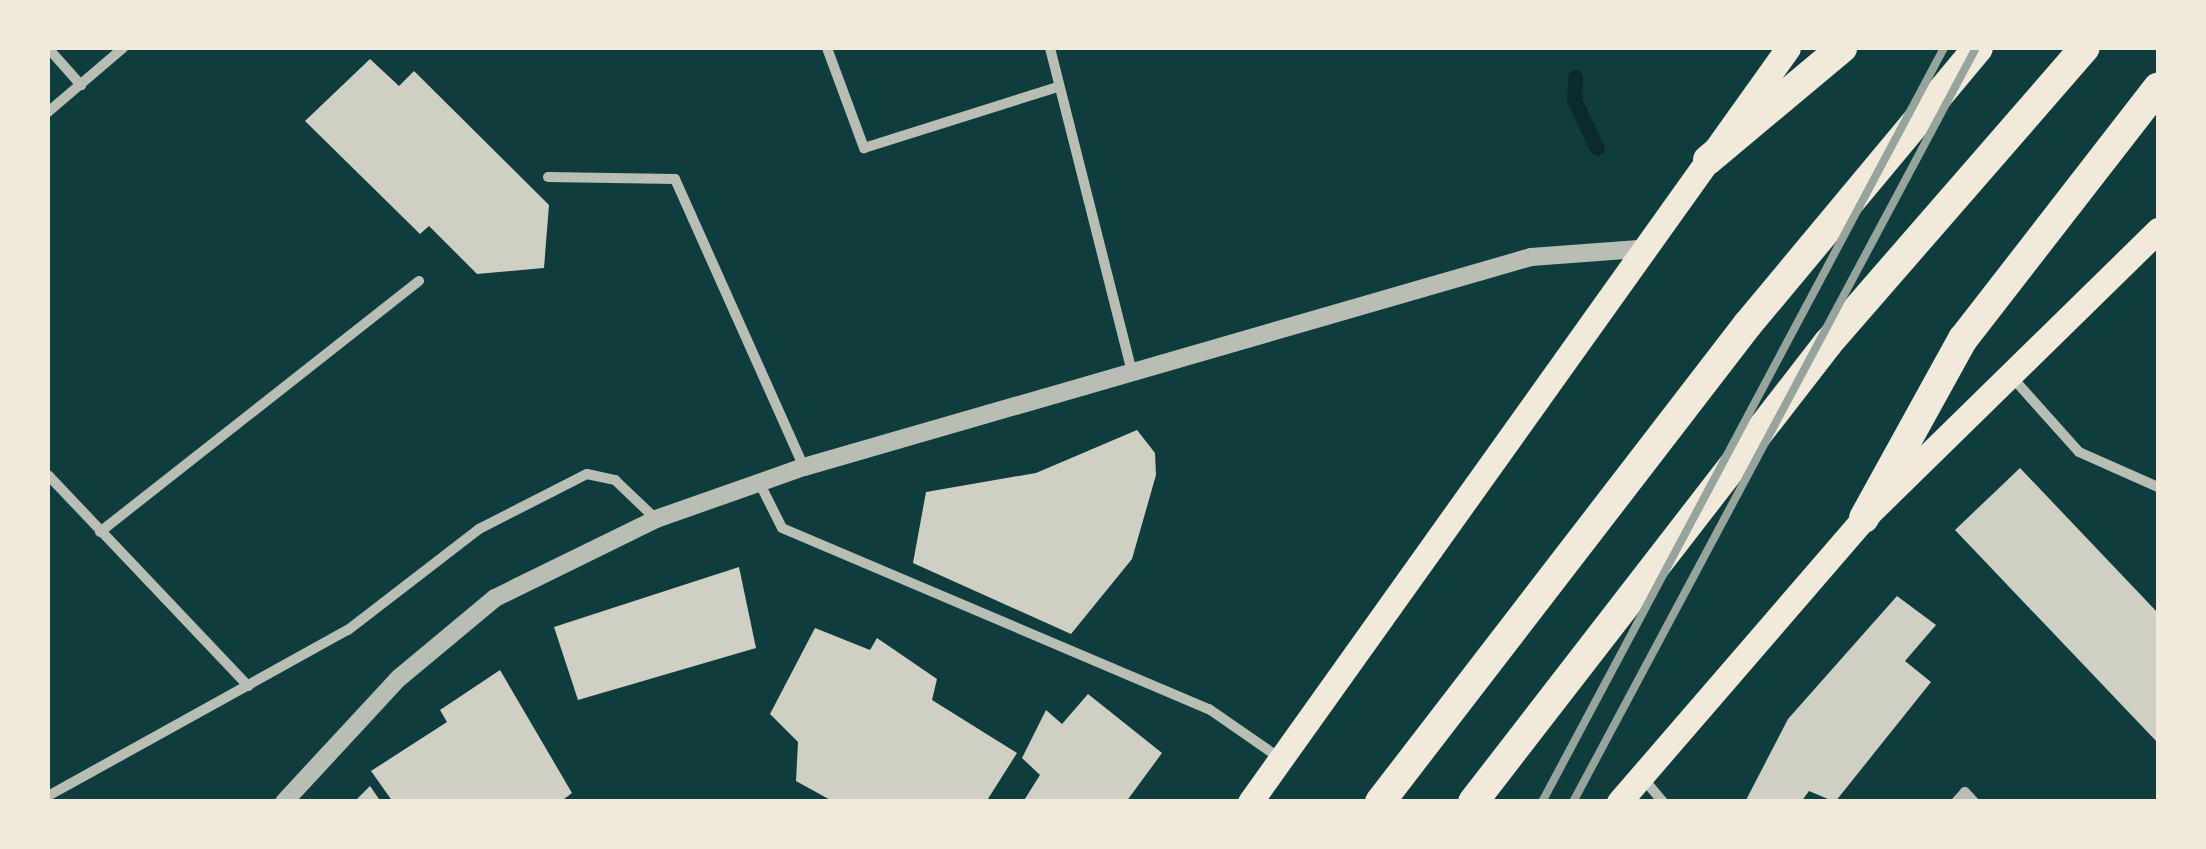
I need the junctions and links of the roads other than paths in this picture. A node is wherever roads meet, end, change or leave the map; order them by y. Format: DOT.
graph roads {
  1 [pos="48,48"];
  2 [pos="122,48"];
  3 [pos="827,48"];
  4 [pos="1050,48"];
  5 [pos="1788,48"];
  6 [pos="1842,48"];
  7 [pos="1978,48"];
  8 [pos="2084,48"];
  9 [pos="81,85"];
  10 [pos="1058,87"];
  11 [pos="2158,88"];
  12 [pos="48,112"];
  13 [pos="1708,160"];
  14 [pos="548,178"];
  15 [pos="2158,230"];
  16 [pos="1639,249"];
  17 [pos="419,281"];
  18 [pos="1132,372"];
  19 [pos="2007,372"];
  20 [pos="804,467"];
  21 [pos="48,475"];
  22 [pos="759,482"];
  23 [pos="2158,487"];
  24 [pos="1864,518"];
  25 [pos="656,519"];
  26 [pos="100,532"];
  27 [pos="248,686"];
  28 [pos="1277,756"];
  29 [pos="1640,775"];
  30 [pos="48,796"];
  31 [pos="284,802"];
  32 [pos="1233,802"];
  33 [pos="1250,802"];
  34 [pos="1380,802"];
  35 [pos="1473,802"];
  36 [pos="1619,802"];
  37 [pos="1630,802"];
  38 [pos="1663,802"];
  39 [pos="1956,802"];
  40 [pos="1974,802"];
  1 -- 9 [label="street"];
  2 -- 9 [label="street"];
  3 -- 10 [label="street"];
  4 -- 10 [label="street"];
  5 -- 13 [label="main road"];
  6 -- 13 [label="highway"];
  7 -- 34 [label="highway"];
  8 -- 35 [label="highway"];
  9 -- 12 [label="street"];
  10 -- 18 [label="street"];
  11 -- 24 [label="highway"];
  13 -- 16 [label="main road"];
  14 -- 20 [label="street"];
  15 -- 19 [label="main road"];
  16 -- 18 [label="street"];
  16 -- 28 [label="main road"];
  17 -- 26 [label="street"];
  18 -- 20 [label="street"];
  19 -- 23 [label="street"];
  19 -- 24 [label="main road"];
  20 -- 22 [label="street"];
  21 -- 26 [label="street"];
  22 -- 25 [label="street"];
  22 -- 28 [label="street"];
  24 -- 29 [label="main road"];
  25 -- 27 [label="street"];
  25 -- 31 [label="street"];
  26 -- 27 [label="street"];
  27 -- 30 [label="street"];
  28 -- 32 [label="main road"];
  28 -- 33 [label="main road"];
  29 -- 36 [label="main road"];
  29 -- 37 [label="street"];
  29 -- 38 [label="street"];
  39 -- 40 [label="street"];
}
